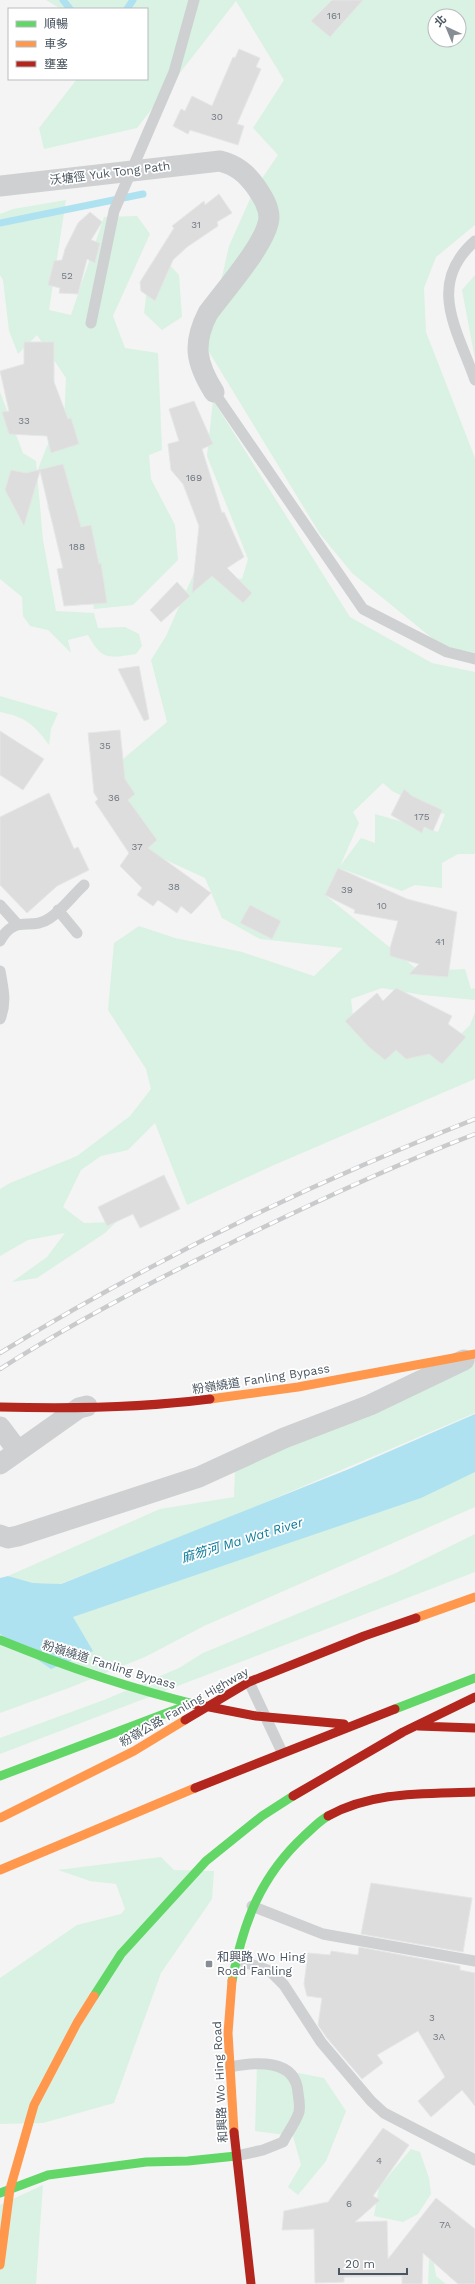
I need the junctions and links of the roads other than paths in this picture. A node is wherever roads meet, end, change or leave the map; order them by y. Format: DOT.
graph roads {
  1 [pos="194,0"];
  2 [pos="132,170"];
  3 [pos="0,186"];
  4 [pos="475,241"];
  5 [pos="91,323"];
  6 [pos="475,380"];
  7 [pos="214,392"];
  8 [pos="475,659"];
  9 [pos="84,885"];
  10 [pos="0,905"];
  11 [pos="58,910"];
  12 [pos="18,925"];
  13 [pos="76,934"];
  14 [pos="0,942"];
  15 [pos="0,971"];
  16 [pos="0,1019"];
  17 [pos="475,1354"];
  18 [pos="122,1397"];
  19 [pos="0,1407"];
  20 [pos="0,1428"];
  21 [pos="18,1451"];
  22 [pos="0,1464"];
  23 [pos="0,1535"];
  24 [pos="475,1597"];
  25 [pos="0,1640"];
  26 [pos="475,1678"];
  27 [pos="249,1682"];
  28 [pos="475,1697"];
  29 [pos="381,1725"];
  30 [pos="397,1725"];
  31 [pos="475,1728"];
  32 [pos="282,1752"];
  33 [pos="0,1776"];
  34 [pos="475,1792"];
  35 [pos="0,1818"];
  36 [pos="0,1870"];
  37 [pos="252,1906"];
  38 [pos="236,1959"];
  39 [pos="475,1961"];
  40 [pos="230,2067"];
  41 [pos="236,2156"];
  42 [pos="475,2160"];
  43 [pos="0,2192"];
  44 [pos="0,2265"];
  45 [pos="251,2284"];
  1 -- 2 [label="lane"];
  2 -- 3 [label="street, 沃塘徑 Yuk Tong Path"];
  2 -- 5 [label="lane"];
  2 -- 7 [label="street, 沃塘徑 Yuk Tong Path"];
  4 -- 6 [label="lane"];
  7 -- 8 [label="lane"];
  9 -- 11 [label="lane"];
  10 -- 12 [label="lane"];
  11 -- 12 [label="lane"];
  11 -- 13 [label="lane"];
  12 -- 14 [label="lane"];
  15 -- 16 [label="lane"];
  17 -- 19 [label="main road, 粉嶺繞道 Fanling Bypass"];
  17 -- 23 [label="street"];
  18 -- 21 [label="street"];
  20 -- 21 [label="street"];
  21 -- 22 [label="street"];
  24 -- 27 [label="main road, 粉嶺公路 Fanling Highway"];
  25 -- 29 [label="main road, 粉嶺繞道 Fanling Bypass"];
  26 -- 32 [label="main road"];
  27 -- 32 [label="lane"];
  27 -- 33 [label="main road"];
  27 -- 35 [label="main road, 粉嶺公路 Fanling Highway"];
  28 -- 44 [label="main road"];
  30 -- 31 [label="main road"];
  32 -- 36 [label="main road"];
  34 -- 37 [label="main road, 和興路 Wo Hing Road"];
  37 -- 38 [label="main road, 和興路 Wo Hing Road"];
  37 -- 39 [label="lane"];
  38 -- 40 [label="main road, 和興路 Wo Hing Road"];
  38 -- 42 [label="lane"];
  40 -- 41 [label="main road, 和興路 Wo Hing Road"];
  40 -- 41 [label="lane"];
  41 -- 43 [label="main road, 和興路 Wo Hing Road"];
  41 -- 45 [label="main road, 和興路 Wo Hing Road"];
}
